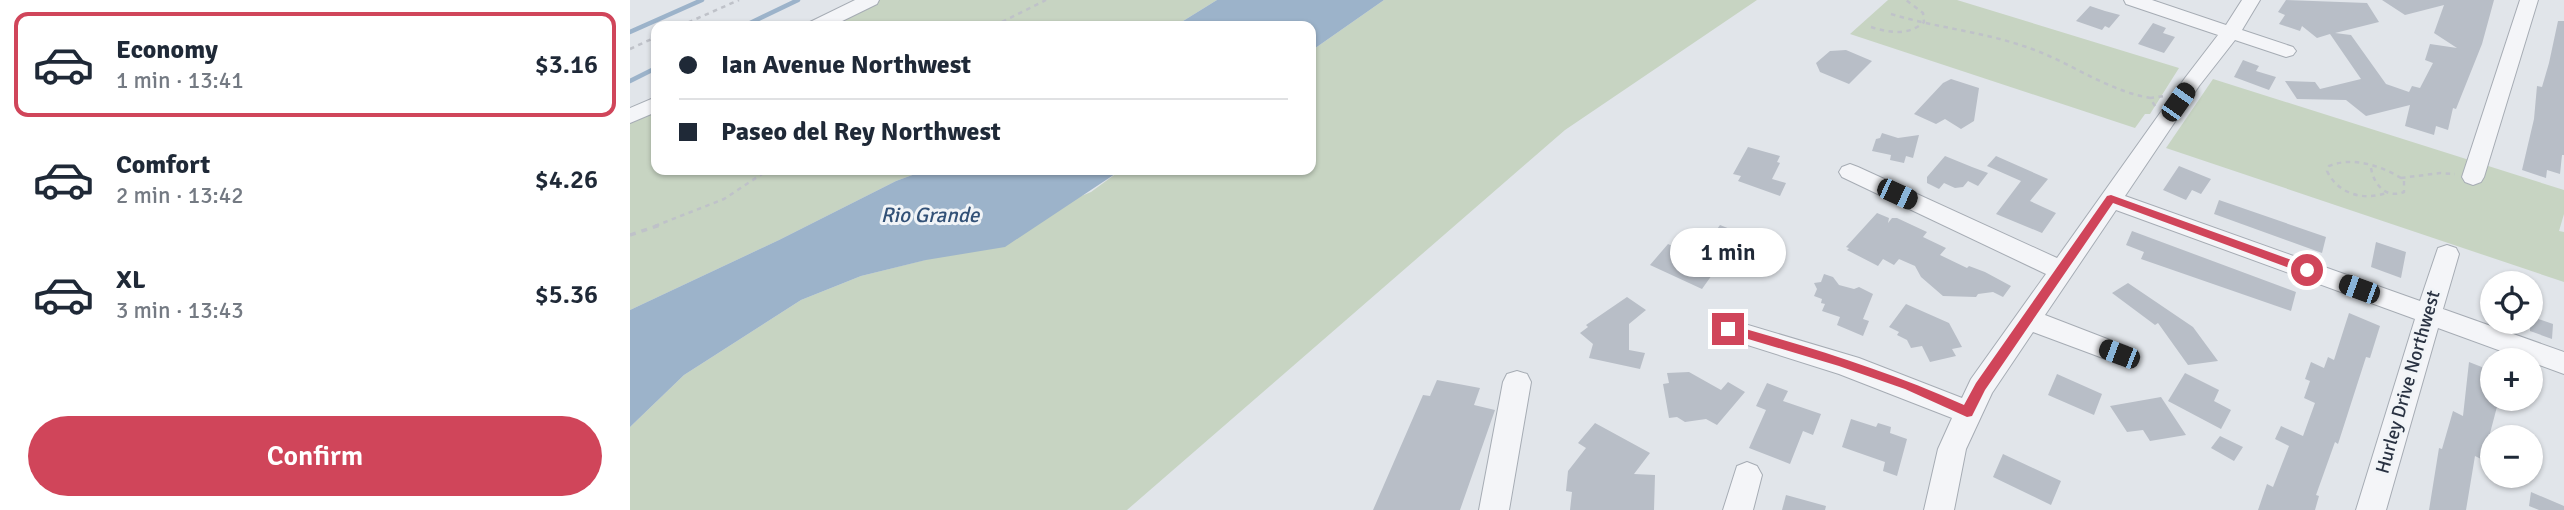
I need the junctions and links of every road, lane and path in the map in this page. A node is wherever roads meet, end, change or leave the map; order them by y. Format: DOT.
graph roads {
  1 [pos="739,0"];
  2 [pos="870,0"];
  3 [pos="1046,0"];
  4 [pos="1906,0"];
  5 [pos="2133,0"];
  6 [pos="2250,0"];
  7 [pos="2529,0"];
  8 [pos="1891,14"];
  9 [pos="691,21"];
  10 [pos="827,21"];
  11 [pos="1004,21"];
  12 [pos="1924,22"];
  13 [pos="1871,27"];
  14 [pos="2231,32"];
  15 [pos="651,39"];
  16 [pos="630,49"];
  17 [pos="2286,51"];
  18 [pos="2166,97"];
  19 [pos="2150,98"];
  20 [pos="651,106"];
  21 [pos="2159,107"];
  22 [pos="630,116"];
  23 [pos="2371,168"];
  24 [pos="1850,172"];
  25 [pos="760,175"];
  26 [pos="2473,177"];
  27 [pos="2401,178"];
  28 [pos="2386,193"];
  29 [pos="2111,199"];
  30 [pos="630,235"];
  31 [pos="2446,254"];
  32 [pos="2063,271"];
  33 [pos="2428,314"];
  34 [pos="2030,320"];
  35 [pos="1728,329"];
  36 [pos="2119,354"];
  37 [pos="2564,363"];
  38 [pos="1517,382"];
  39 [pos="1967,412"];
  40 [pos="1747,475"];
  41 [pos="1494,510"];
  42 [pos="1738,510"];
  43 [pos="1939,510"];
  44 [pos="2371,510"];
  1 -- 9 [label="path"];
  2 -- 10 [label="street"];
  3 -- 11 [label="path"];
  4 -- 12 [label="path"];
  5 -- 14 [label="street"];
  6 -- 14 [label="street"];
  7 -- 26 [label="street"];
  8 -- 12 [label="path"];
  12 -- 13 [label="path"];
  12 -- 19 [label="path"];
  14 -- 17 [label="street"];
  14 -- 29 [label="street"];
  15 -- 16 [label="path"];
  18 -- 19 [label="path"];
  19 -- 21 [label="path"];
  20 -- 22 [label="street"];
  23 -- 27 [label="path"];
  23 -- 28 [label="path"];
  23 -- 28 [label="path"];
  24 -- 32 [label="street"];
  25 -- 30 [label="path"];
  26 -- 27 [label="path"];
  27 -- 28 [label="path"];
  29 -- 32 [label="street"];
  29 -- 33 [label="street"];
  31 -- 33 [label="street, Hurley Drive Northwest"];
  32 -- 34 [label="street"];
  33 -- 37 [label="street"];
  33 -- 44 [label="street, Hurley Drive Northwest"];
  34 -- 36 [label="street"];
  34 -- 39 [label="street"];
  35 -- 39 [label="street"];
  38 -- 41 [label="street"];
  39 -- 43 [label="street"];
  40 -- 42 [label="street"];
}
